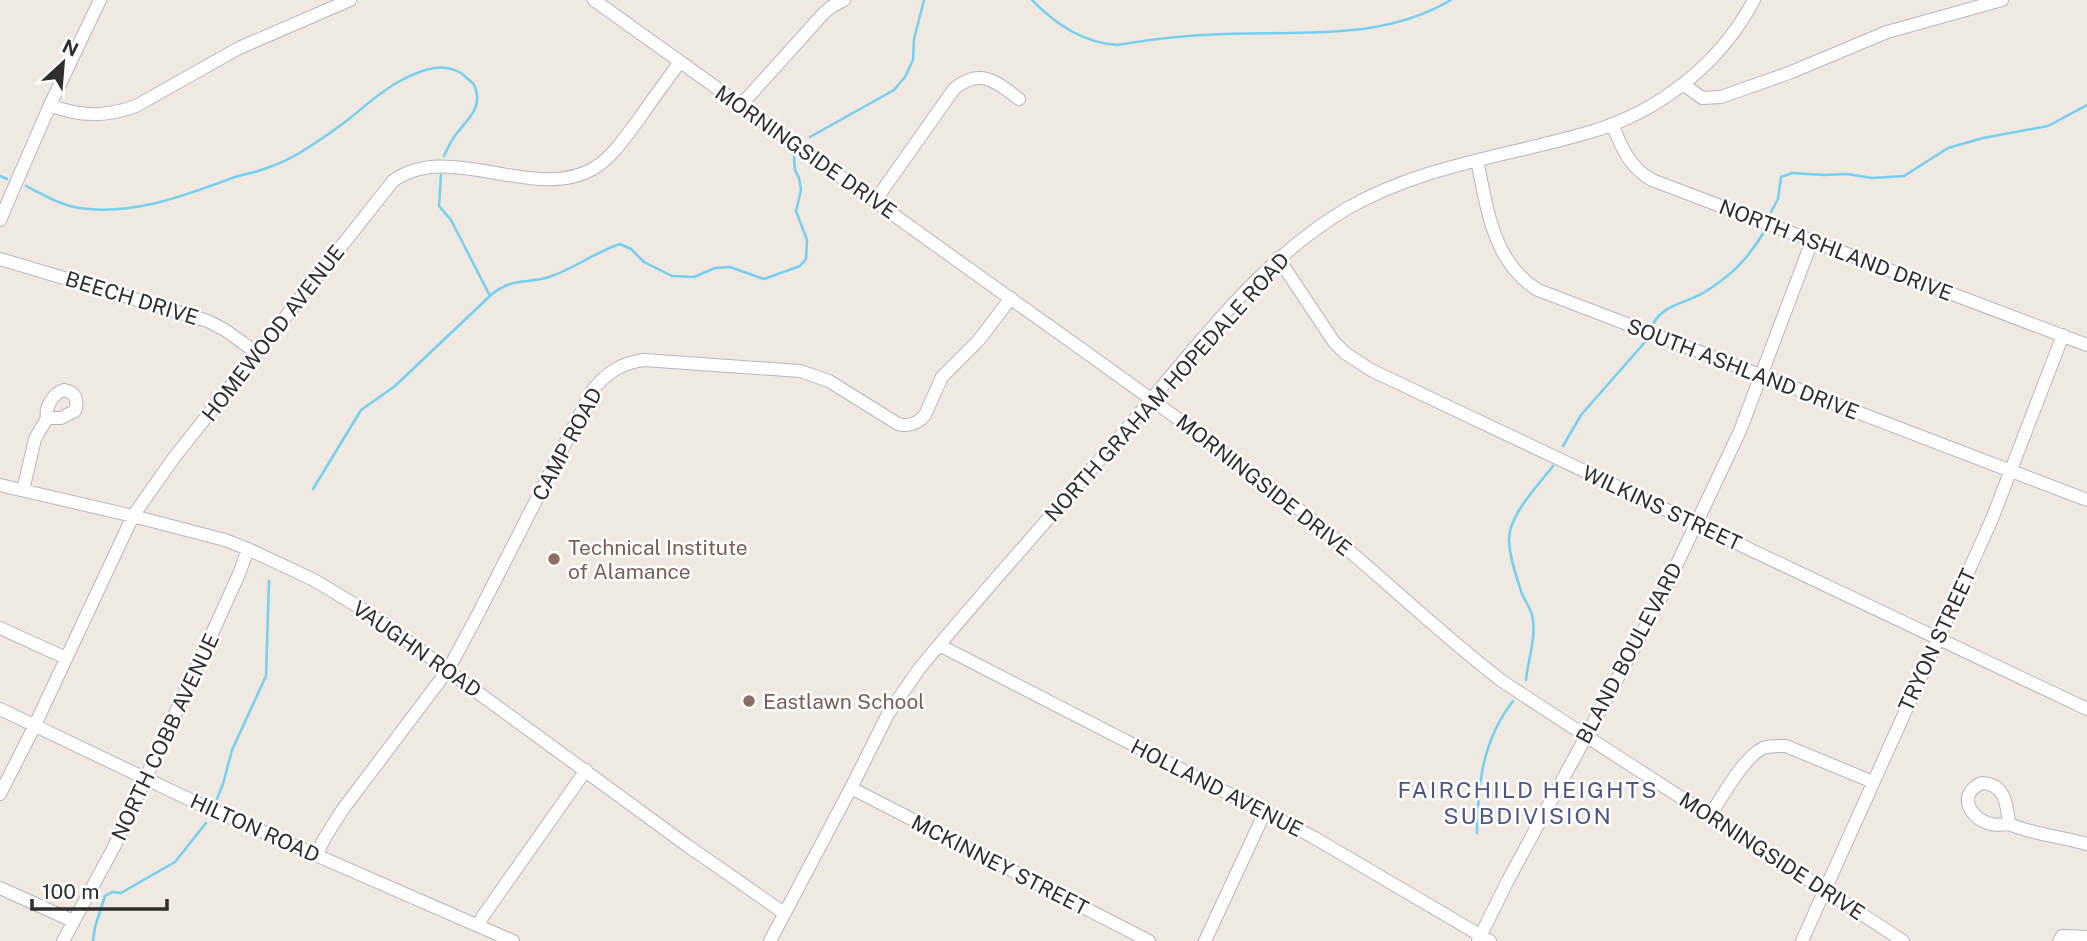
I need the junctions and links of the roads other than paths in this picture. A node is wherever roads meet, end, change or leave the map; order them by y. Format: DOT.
graph roads {
  1 [pos="100,0"];
  2 [pos="350,0"];
  3 [pos="594,0"];
  4 [pos="844,0"];
  5 [pos="1754,0"];
  6 [pos="2002,0"];
  7 [pos="680,62"];
  8 [pos="1683,84"];
  9 [pos="1019,99"];
  10 [pos="50,105"];
  11 [pos="741,105"];
  12 [pos="1612,124"];
  13 [pos="1477,160"];
  14 [pos="876,201"];
  15 [pos="0,220"];
  16 [pos="1812,241"];
  17 [pos="1278,258"];
  18 [pos="0,259"];
  19 [pos="1011,298"];
  20 [pos="2063,335"];
  21 [pos="2087,345"];
  22 [pos="257,353"];
  23 [pos="1761,376"];
  24 [pos="1152,399"];
  25 [pos="47,418"];
  26 [pos="2012,472"];
  27 [pos="0,485"];
  28 [pos="23,489"];
  29 [pos="2087,500"];
  30 [pos="132,516"];
  31 [pos="1696,524"];
  32 [pos="248,549"];
  33 [pos="0,628"];
  34 [pos="1939,638"];
  35 [pos="939,645"];
  36 [pos="66,658"];
  37 [pos="448,670"];
  38 [pos="0,709"];
  39 [pos="2087,709"];
  40 [pos="34,727"];
  41 [pos="1586,736"];
  42 [pos="586,770"];
  43 [pos="146,780"];
  44 [pos="1873,782"];
  45 [pos="851,788"];
  46 [pos="0,794"];
  47 [pos="1265,812"];
  48 [pos="1710,815"];
  49 [pos="2009,824"];
  50 [pos="2087,845"];
  51 [pos="317,855"];
  52 [pos="0,888"];
  53 [pos="1825,890"];
  54 [pos="784,913"];
  55 [pos="73,920"];
  56 [pos="478,926"];
  57 [pos="2087,937"];
  58 [pos="1483,939"];
  59 [pos="2061,939"];
  60 [pos="63,941"];
  61 [pos="513,941"];
  62 [pos="770,941"];
  63 [pos="1149,941"];
  64 [pos="1205,941"];
  65 [pos="1802,941"];
  66 [pos="1903,941"];
  1 -- 10 [label="street"];
  2 -- 10 [label="street"];
  3 -- 7 [label="street, MORNINGSIDE DRIVE"];
  4 -- 11 [label="street"];
  5 -- 8 [label="street, NORTH GRAHAM HOPEDALE ROAD"];
  6 -- 8 [label="street"];
  7 -- 11 [label="street, MORNINGSIDE DRIVE"];
  7 -- 22 [label="street, HOMEWOOD AVENUE"];
  8 -- 12 [label="street, NORTH GRAHAM HOPEDALE ROAD"];
  9 -- 14 [label="street"];
  10 -- 15 [label="street"];
  11 -- 14 [label="street, MORNINGSIDE DRIVE"];
  12 -- 13 [label="street, NORTH GRAHAM HOPEDALE ROAD"];
  12 -- 16 [label="street, NORTH ASHLAND DRIVE"];
  13 -- 17 [label="street, NORTH GRAHAM HOPEDALE ROAD"];
  13 -- 23 [label="street, SOUTH ASHLAND DRIVE"];
  14 -- 19 [label="street, MORNINGSIDE DRIVE"];
  16 -- 20 [label="street, NORTH ASHLAND DRIVE"];
  16 -- 23 [label="street, BLAND BOULEVARD"];
  17 -- 24 [label="street, NORTH GRAHAM HOPEDALE ROAD"];
  17 -- 31 [label="street, WILKINS STREET"];
  18 -- 22 [label="street, BEECH DRIVE"];
  19 -- 24 [label="street, MORNINGSIDE DRIVE"];
  19 -- 37 [label="street, CAMP ROAD"];
  20 -- 21 [label="street, NORTH ASHLAND DRIVE"];
  20 -- 26 [label="street, TRYON STREET"];
  22 -- 30 [label="street, HOMEWOOD AVENUE"];
  23 -- 26 [label="street, SOUTH ASHLAND DRIVE"];
  23 -- 31 [label="street, BLAND BOULEVARD"];
  24 -- 35 [label="street, NORTH GRAHAM HOPEDALE ROAD"];
  24 -- 41 [label="street, MORNINGSIDE DRIVE"];
  25 -- 28 [label="street"];
  26 -- 29 [label="street, SOUTH ASHLAND DRIVE"];
  26 -- 34 [label="street, TRYON STREET"];
  27 -- 28 [label="street, VAUGHN ROAD"];
  28 -- 30 [label="street, VAUGHN ROAD"];
  30 -- 32 [label="street, VAUGHN ROAD"];
  30 -- 36 [label="street, HOMEWOOD AVENUE"];
  31 -- 34 [label="street, WILKINS STREET"];
  31 -- 41 [label="street, BLAND BOULEVARD"];
  32 -- 37 [label="street, VAUGHN ROAD"];
  32 -- 43 [label="street, NORTH COBB AVENUE"];
  33 -- 36 [label="street"];
  34 -- 39 [label="street, WILKINS STREET"];
  34 -- 44 [label="street, TRYON STREET"];
  35 -- 45 [label="street, NORTH GRAHAM HOPEDALE ROAD"];
  35 -- 47 [label="street, HOLLAND AVENUE"];
  36 -- 40 [label="street, HOMEWOOD AVENUE"];
  37 -- 42 [label="street, VAUGHN ROAD"];
  37 -- 51 [label="street, CAMP ROAD"];
  38 -- 40 [label="street, HILTON ROAD"];
  40 -- 43 [label="street, HILTON ROAD"];
  40 -- 46 [label="street, HOMEWOOD AVENUE"];
  41 -- 48 [label="street, MORNINGSIDE DRIVE"];
  41 -- 58 [label="street, BLAND BOULEVARD"];
  42 -- 54 [label="street, VAUGHN ROAD"];
  42 -- 56 [label="street"];
  43 -- 51 [label="street, HILTON ROAD"];
  43 -- 55 [label="street, NORTH COBB AVENUE"];
  44 -- 48 [label="street"];
  44 -- 53 [label="street, TRYON STREET"];
  45 -- 54 [label="street, NORTH GRAHAM HOPEDALE ROAD"];
  45 -- 63 [label="street, MCKINNEY STREET"];
  47 -- 58 [label="street, HOLLAND AVENUE"];
  47 -- 64 [label="street"];
  48 -- 53 [label="street, MORNINGSIDE DRIVE"];
  49 -- 50 [label="street"];
  51 -- 56 [label="street, HILTON ROAD"];
  52 -- 55 [label="street"];
  53 -- 65 [label="street, TRYON STREET"];
  53 -- 66 [label="street, MORNINGSIDE DRIVE"];
  54 -- 62 [label="street, NORTH GRAHAM HOPEDALE ROAD"];
  55 -- 60 [label="street, NORTH COBB AVENUE"];
  56 -- 61 [label="street, HILTON ROAD"];
  57 -- 59 [label="street"];
}
